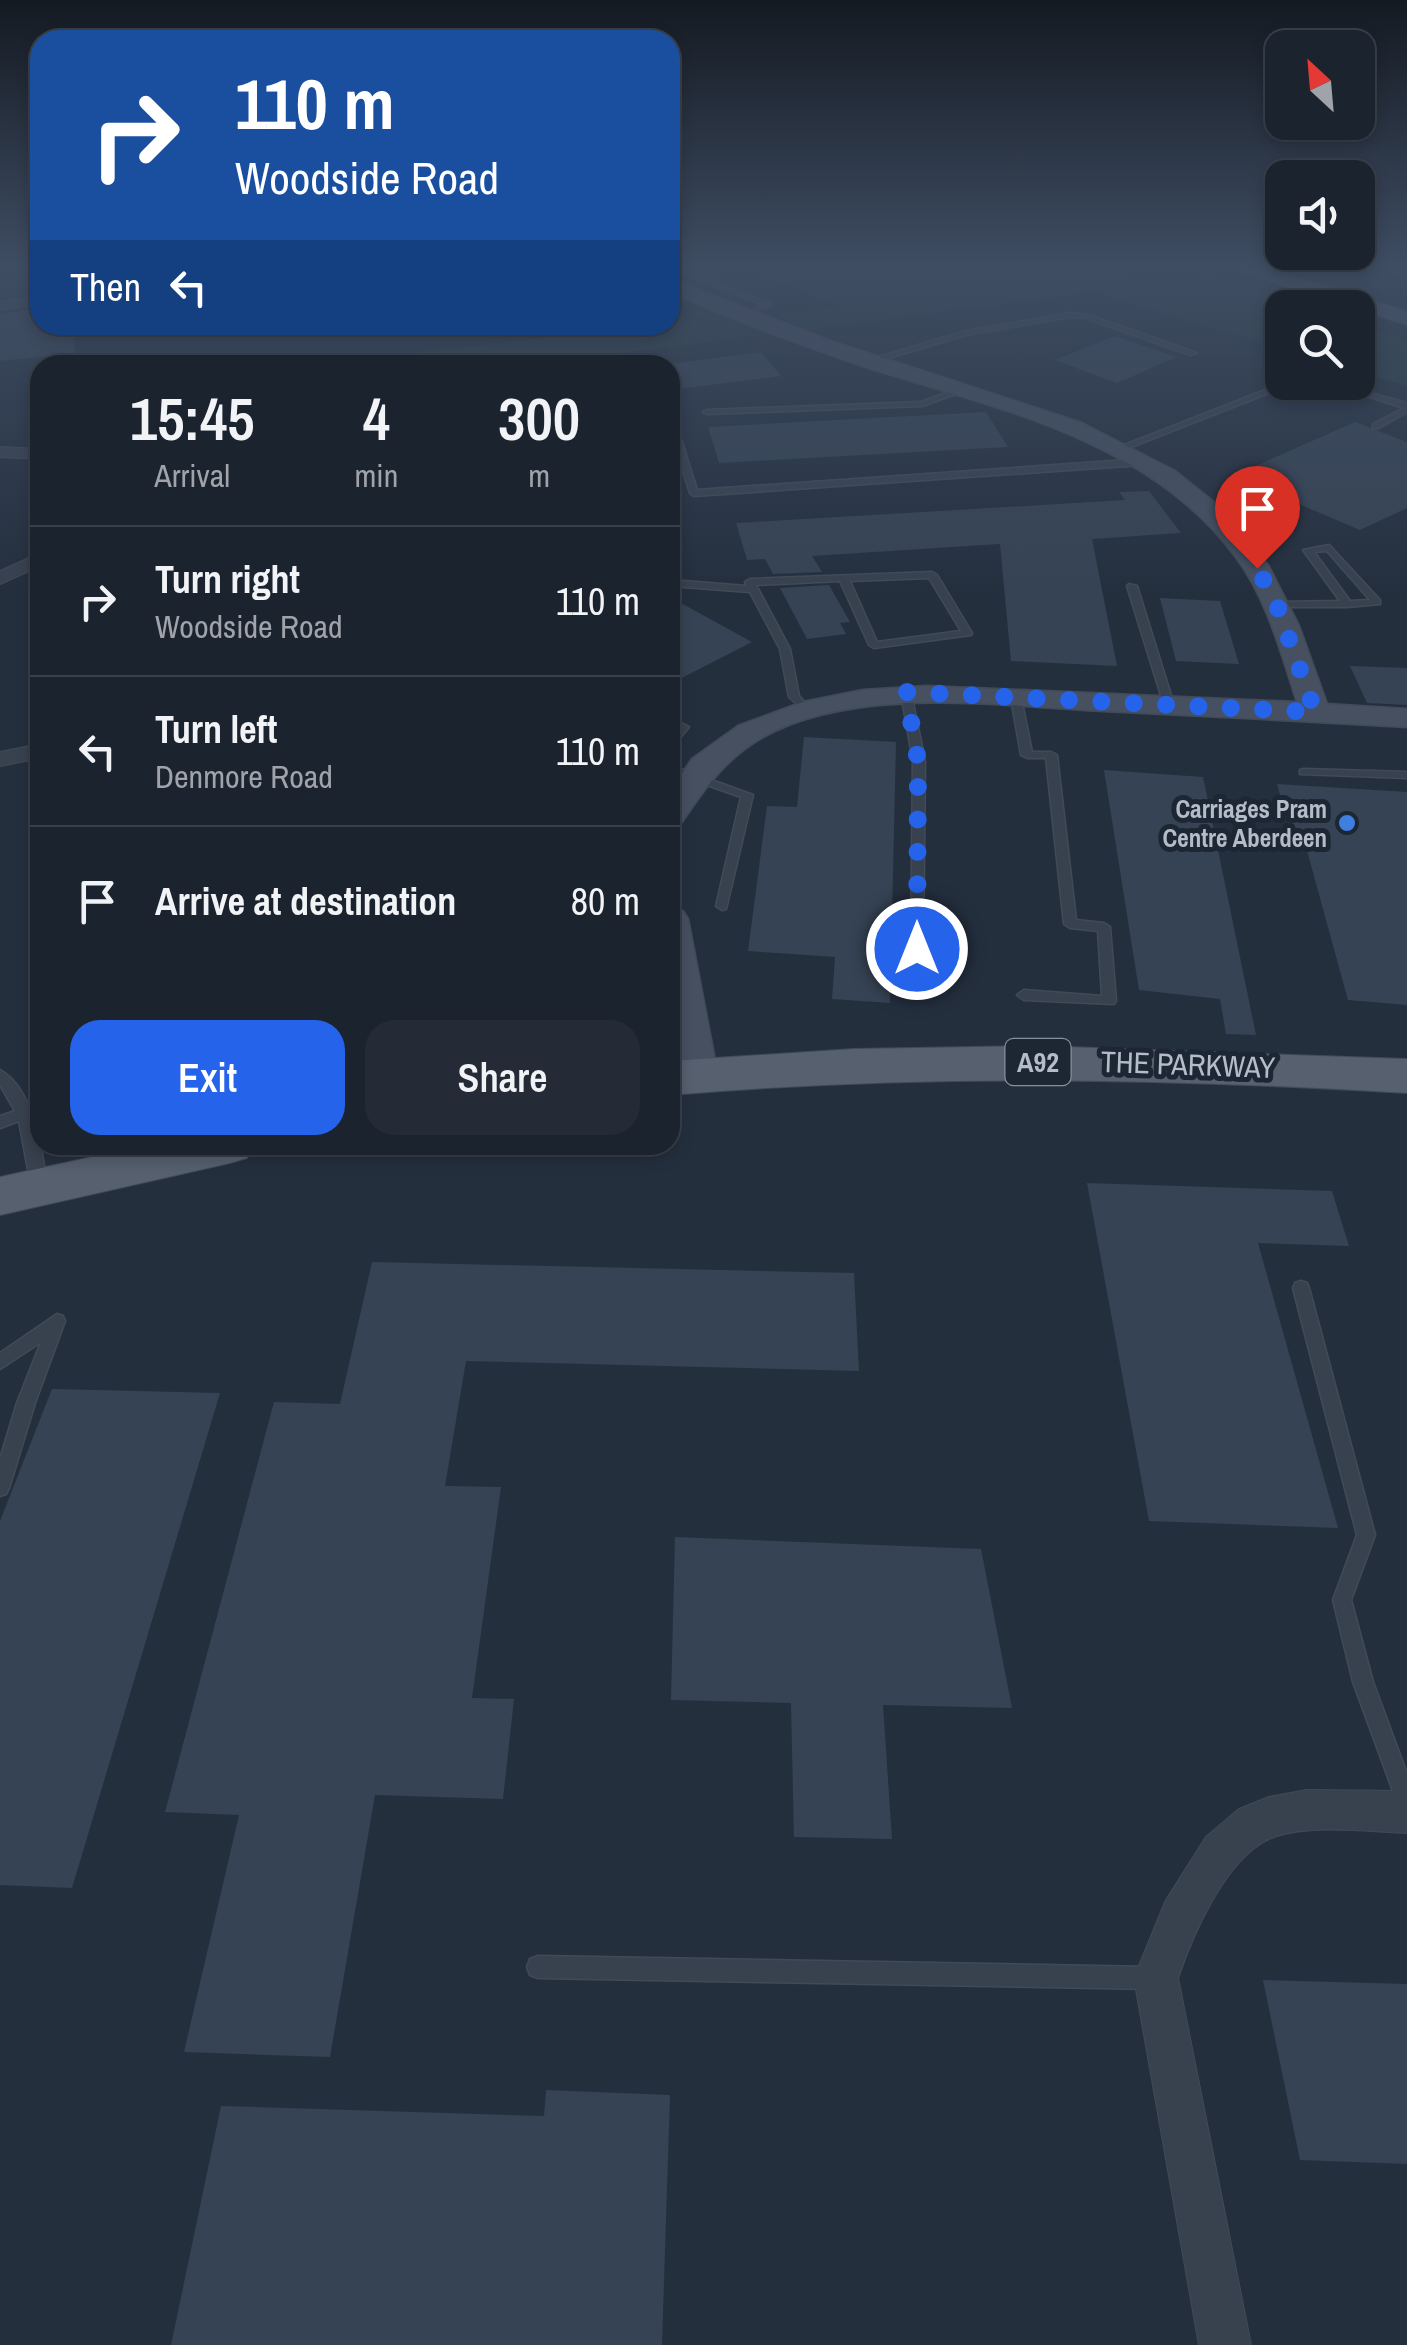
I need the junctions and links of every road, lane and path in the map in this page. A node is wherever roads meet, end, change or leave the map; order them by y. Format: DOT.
graph roads {
  1 [pos="906,372"];
  2 [pos="963,390"];
  3 [pos="1265,393"];
  4 [pos="1375,396"];
  5 [pos="1407,408"];
  6 [pos="707,412"];
  7 [pos="1376,426"];
  8 [pos="680,449"];
  9 [pos="1118,449"];
  10 [pos="0,452"];
  11 [pos="30,454"];
  12 [pos="1142,462"];
  13 [pos="30,564"];
  14 [pos="842,577"];
  15 [pos="0,578"];
  16 [pos="680,583"];
  17 [pos="1132,586"];
  18 [pos="754,589"];
  19 [pos="1347,604"];
  20 [pos="1277,605"];
  21 [pos="906,692"];
  22 [pos="1016,698"];
  23 [pos="1170,704"];
  24 [pos="807,710"];
  25 [pos="1315,712"];
  26 [pos="1407,718"];
  27 [pos="30,753"];
  28 [pos="0,759"];
  29 [pos="683,772"];
  30 [pos="1304,772"];
  31 [pos="1407,775"];
  32 [pos="722,906"];
  33 [pos="917,949"];
  34 [pos="1024,996"];
  35 [pos="680,1032"];
  36 [pos="0,1076"];
  37 [pos="1407,1076"];
  38 [pos="684,1077"];
  39 [pos="25,1113"];
  40 [pos="0,1122"];
  41 [pos="30,1128"];
  42 [pos="30,1144"];
  43 [pos="184,1155"];
  44 [pos="20,1191"];
  45 [pos="1301,1288"];
  46 [pos="0,1362"];
  47 [pos="0,1488"];
  48 [pos="1407,1802"];
  49 [pos="1407,1812"];
  50 [pos="538,1967"];
  51 [pos="1156,1978"];
  52 [pos="1224,2345"];
  1 -- 2 [label="street"];
  2 -- 6 [label="lane"];
  2 -- 9 [label="street"];
  3 -- 9 [label="lane"];
  4 -- 5 [label="lane"];
  5 -- 7 [label="lane"];
  8 -- 12 [label="lane"];
  9 -- 12 [label="street"];
  10 -- 11 [label="street"];
  12 -- 20 [label="street"];
  13 -- 15 [label="street"];
  14 -- 14 [label="lane"];
  14 -- 18 [label="lane"];
  16 -- 18 [label="lane"];
  17 -- 23 [label="lane"];
  18 -- 24 [label="lane"];
  19 -- 19 [label="lane"];
  19 -- 20 [label="lane"];
  20 -- 25 [label="street"];
  21 -- 22 [label="street"];
  21 -- 24 [label="street"];
  21 -- 33 [label="lane"];
  22 -- 23 [label="street"];
  22 -- 34 [label="lane"];
  23 -- 25 [label="street"];
  24 -- 29 [label="street"];
  25 -- 26 [label="street"];
  27 -- 28 [label="street"];
  29 -- 32 [label="lane"];
  30 -- 31 [label="lane"];
  35 -- 38 [label="street"];
  36 -- 39 [label="lane"];
  37 -- 38 [label="main road, THE PARKWAY / A92"];
  39 -- 40 [label="lane"];
  39 -- 41 [label="lane"];
  42 -- 44 [label="lane"];
  43 -- 44 [label="main road"];
  45 -- 48 [label="lane"];
  46 -- 47 [label="lane"];
  49 -- 51 [label="street"];
  50 -- 51 [label="lane"];
  51 -- 52 [label="street"];
}
